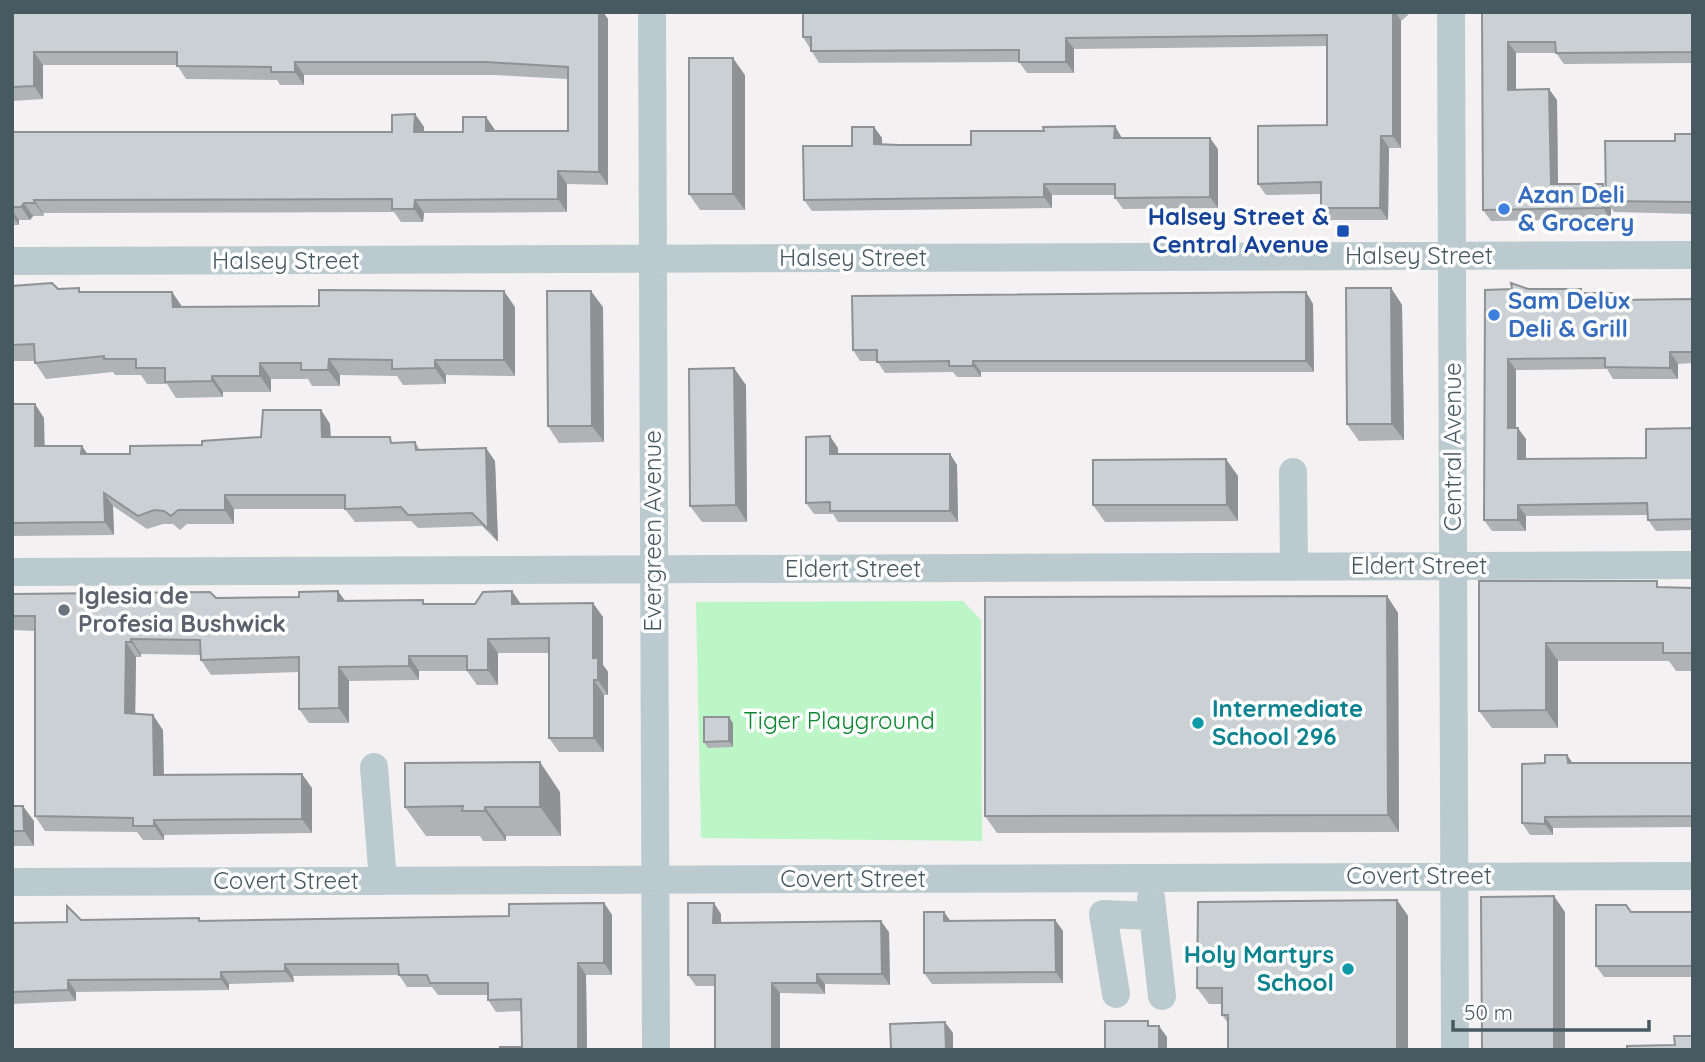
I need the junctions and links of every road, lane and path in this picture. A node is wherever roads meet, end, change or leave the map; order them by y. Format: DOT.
graph roads {
  1 [pos="652,12"];
  2 [pos="1451,12"];
  3 [pos="1693,255"];
  4 [pos="1452,256"];
  5 [pos="653,259"];
  6 [pos="12,261"];
  7 [pos="1293,472"];
  8 [pos="1693,565"];
  9 [pos="1454,566"];
  10 [pos="1294,567"];
  11 [pos="653,570"];
  12 [pos="12,572"];
  13 [pos="374,767"];
  14 [pos="1693,876"];
  15 [pos="1454,877"];
  16 [pos="1149,878"];
  17 [pos="655,880"];
  18 [pos="383,881"];
  19 [pos="12,882"];
  20 [pos="1153,916"];
  21 [pos="1116,994"];
  22 [pos="1162,996"];
  23 [pos="656,1050"];
  24 [pos="1455,1050"];
  1 -- 5 [label="street, Evergreen Avenue"];
  2 -- 4 [label="street, Central Avenue"];
  3 -- 4 [label="street, Halsey Street"];
  4 -- 5 [label="street, Halsey Street"];
  4 -- 9 [label="street, Central Avenue"];
  5 -- 6 [label="street, Halsey Street"];
  5 -- 11 [label="street, Evergreen Avenue"];
  7 -- 10 [label="street"];
  8 -- 9 [label="street, Eldert Street"];
  9 -- 10 [label="street, Eldert Street"];
  9 -- 15 [label="street, Central Avenue"];
  10 -- 11 [label="street, Eldert Street"];
  11 -- 12 [label="street, Eldert Street"];
  11 -- 17 [label="street, Evergreen Avenue"];
  13 -- 18 [label="street"];
  14 -- 15 [label="street, Covert Street"];
  15 -- 16 [label="street, Covert Street"];
  15 -- 24 [label="street, Central Avenue"];
  16 -- 17 [label="street, Covert Street"];
  16 -- 20 [label="street"];
  17 -- 18 [label="street, Covert Street"];
  17 -- 23 [label="street, Evergreen Avenue"];
  18 -- 19 [label="street, Covert Street"];
  20 -- 21 [label="street"];
  20 -- 22 [label="street"];
}
